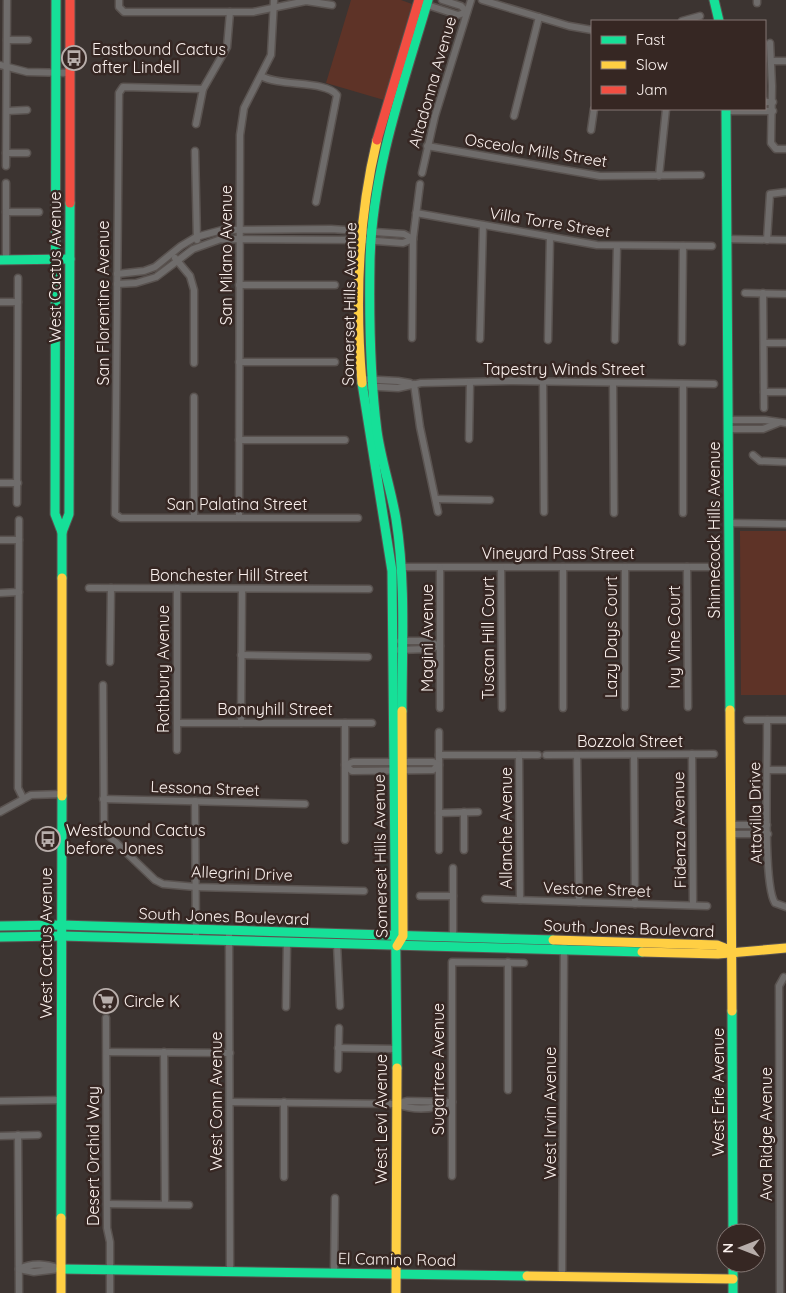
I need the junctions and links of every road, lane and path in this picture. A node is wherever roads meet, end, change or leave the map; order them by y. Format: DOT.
graph roads {
  1 [pos="7,0"];
  2 [pos="56,0"];
  3 [pos="70,0"];
  4 [pos="119,0"];
  5 [pos="274,0"];
  6 [pos="442,0"];
  7 [pos="472,0"];
  8 [pos="482,0"];
  9 [pos="715,0"];
  10 [pos="423,2"];
  11 [pos="332,5"];
  12 [pos="274,8"];
  13 [pos="230,12"];
  14 [pos="467,12"];
  15 [pos="700,16"];
  16 [pos="539,17"];
  17 [pos="686,20"];
  18 [pos="719,20"];
  19 [pos="591,30"];
  20 [pos="7,40"];
  21 [pos="28,40"];
  22 [pos="770,43"];
  23 [pos="771,61"];
  24 [pos="786,61"];
  25 [pos="3,67"];
  26 [pos="56,73"];
  27 [pos="70,73"];
  28 [pos="261,76"];
  29 [pos="203,89"];
  30 [pos="3,96"];
  31 [pos="766,102"];
  32 [pos="773,102"];
  33 [pos="27,110"];
  34 [pos="594,110"];
  35 [pos="666,110"];
  36 [pos="726,110"];
  37 [pos="7,111"];
  38 [pos="773,111"];
  39 [pos="514,116"];
  40 [pos="196,124"];
  41 [pos="591,130"];
  42 [pos="3,137"];
  43 [pos="427,146"];
  44 [pos="786,148"];
  45 [pos="195,152"];
  46 [pos="6,153"];
  47 [pos="27,153"];
  48 [pos="6,166"];
  49 [pos="422,173"];
  50 [pos="701,175"];
  51 [pos="659,176"];
  52 [pos="6,183"];
  53 [pos="420,184"];
  54 [pos="786,192"];
  55 [pos="316,202"];
  56 [pos="6,212"];
  57 [pos="39,212"];
  58 [pos="416,213"];
  59 [pos="483,225"];
  60 [pos="239,230"];
  61 [pos="367,236"];
  62 [pos="550,237"];
  63 [pos="196,238"];
  64 [pos="239,239"];
  65 [pos="413,239"];
  66 [pos="727,239"];
  67 [pos="767,240"];
  68 [pos="786,240"];
  69 [pos="199,246"];
  70 [pos="617,246"];
  71 [pos="683,246"];
  72 [pos="712,246"];
  73 [pos="172,254"];
  74 [pos="56,259"];
  75 [pos="70,259"];
  76 [pos="3,260"];
  77 [pos="178,260"];
  78 [pos="117,274"];
  79 [pos="18,278"];
  80 [pos="117,284"];
  81 [pos="239,284"];
  82 [pos="335,285"];
  83 [pos="745,293"];
  84 [pos="763,293"];
  85 [pos="786,294"];
  86 [pos="0,302"];
  87 [pos="18,302"];
  88 [pos="412,338"];
  89 [pos="480,338"];
  90 [pos="548,340"];
  91 [pos="615,340"];
  92 [pos="682,342"];
  93 [pos="764,343"];
  94 [pos="786,343"];
  95 [pos="239,362"];
  96 [pos="335,362"];
  97 [pos="194,363"];
  98 [pos="543,382"];
  99 [pos="362,383"];
  100 [pos="372,383"];
  101 [pos="470,383"];
  102 [pos="614,383"];
  103 [pos="414,384"];
  104 [pos="683,384"];
  105 [pos="714,384"];
  106 [pos="764,392"];
  107 [pos="786,392"];
  108 [pos="194,397"];
  109 [pos="764,408"];
  110 [pos="786,423"];
  111 [pos="728,425"];
  112 [pos="469,439"];
  113 [pos="239,440"];
  114 [pos="345,440"];
  115 [pos="753,455"];
  116 [pos="786,462"];
  117 [pos="0,483"];
  118 [pos="18,483"];
  119 [pos="436,499"];
  120 [pos="490,500"];
  121 [pos="18,503"];
  122 [pos="438,512"];
  123 [pos="544,512"];
  124 [pos="614,512"];
  125 [pos="684,513"];
  126 [pos="117,516"];
  127 [pos="194,517"];
  128 [pos="239,517"];
  129 [pos="358,518"];
  130 [pos="19,520"];
  131 [pos="729,523"];
  132 [pos="786,524"];
  133 [pos="62,532"];
  134 [pos="0,540"];
  135 [pos="19,540"];
  136 [pos="401,567"];
  137 [pos="563,567"];
  138 [pos="625,567"];
  139 [pos="687,567"];
  140 [pos="715,567"];
  141 [pos="440,568"];
  142 [pos="501,568"];
  143 [pos="89,588"];
  144 [pos="111,588"];
  145 [pos="177,588"];
  146 [pos="242,589"];
  147 [pos="369,589"];
  148 [pos="18,592"];
  149 [pos="0,593"];
  150 [pos="398,645"];
  151 [pos="440,646"];
  152 [pos="241,655"];
  153 [pos="368,657"];
  154 [pos="110,662"];
  155 [pos="103,684"];
  156 [pos="625,707"];
  157 [pos="688,707"];
  158 [pos="440,708"];
  159 [pos="502,708"];
  160 [pos="563,708"];
  161 [pos="747,720"];
  162 [pos="767,720"];
  163 [pos="786,720"];
  164 [pos="177,723"];
  165 [pos="241,723"];
  166 [pos="345,723"];
  167 [pos="372,723"];
  168 [pos="439,732"];
  169 [pos="177,750"];
  170 [pos="634,754"];
  171 [pos="692,754"];
  172 [pos="714,754"];
  173 [pos="439,755"];
  174 [pos="519,755"];
  175 [pos="538,755"];
  176 [pos="546,755"];
  177 [pos="577,755"];
  178 [pos="345,765"];
  179 [pos="439,765"];
  180 [pos="398,766"];
  181 [pos="768,770"];
  182 [pos="786,770"];
  183 [pos="62,794"];
  184 [pos="23,798"];
  185 [pos="103,799"];
  186 [pos="195,801"];
  187 [pos="305,804"];
  188 [pos="0,812"];
  189 [pos="439,812"];
  190 [pos="464,812"];
  191 [pos="478,812"];
  192 [pos="767,825"];
  193 [pos="731,829"];
  194 [pos="768,834"];
  195 [pos="345,840"];
  196 [pos="439,850"];
  197 [pos="464,850"];
  198 [pos="453,868"];
  199 [pos="196,886"];
  200 [pos="364,891"];
  201 [pos="420,896"];
  202 [pos="453,896"];
  203 [pos="485,899"];
  204 [pos="520,900"];
  205 [pos="579,902"];
  206 [pos="635,904"];
  207 [pos="693,906"];
  208 [pos="707,906"];
  209 [pos="786,907"];
  210 [pos="61,925"];
  211 [pos="0,926"];
  212 [pos="196,930"];
  213 [pos="229,931"];
  214 [pos="61,936"];
  215 [pos="398,936"];
  216 [pos="0,937"];
  217 [pos="453,937"];
  218 [pos="196,940"];
  219 [pos="229,941"];
  220 [pos="287,943"];
  221 [pos="337,944"];
  222 [pos="564,945"];
  223 [pos="397,946"];
  224 [pos="786,948"];
  225 [pos="733,951"];
  226 [pos="508,962"];
  227 [pos="524,963"];
  228 [pos="784,977"];
  229 [pos="340,1006"];
  230 [pos="286,1007"];
  231 [pos="106,1018"];
  232 [pos="339,1028"];
  233 [pos="338,1048"];
  234 [pos="397,1049"];
  235 [pos="107,1052"];
  236 [pos="164,1052"];
  237 [pos="230,1053"];
  238 [pos="338,1069"];
  239 [pos="783,1085"];
  240 [pos="508,1090"];
  241 [pos="61,1100"];
  242 [pos="0,1101"];
  243 [pos="231,1102"];
  244 [pos="284,1102"];
  245 [pos="452,1102"];
  246 [pos="396,1104"];
  247 [pos="18,1135"];
  248 [pos="38,1135"];
  249 [pos="0,1136"];
  250 [pos="783,1152"];
  251 [pos="452,1176"];
  252 [pos="284,1177"];
  253 [pos="335,1198"];
  254 [pos="107,1204"];
  255 [pos="165,1204"];
  256 [pos="189,1205"];
  257 [pos="783,1218"];
  258 [pos="733,1223"];
  259 [pos="19,1269"];
  260 [pos="60,1269"];
  261 [pos="110,1269"];
  262 [pos="230,1272"];
  263 [pos="334,1273"];
  264 [pos="396,1273"];
  265 [pos="733,1273"];
  266 [pos="562,1277"];
  267 [pos="733,1279"];
  268 [pos="783,1284"];
  269 [pos="19,1293"];
  270 [pos="61,1293"];
  271 [pos="110,1293"];
  272 [pos="396,1293"];
  273 [pos="733,1293"];
  274 [pos="780,1293"];
  1 -- 20 [label="street"];
  2 -- 26 [label="main road, West Cactus Avenue"];
  3 -- 27 [label="main road, West Cactus Avenue"];
  4 -- 13 [label="street"];
  5 -- 12 [label="street, San Milano Avenue"];
  6 -- 14 [label="street"];
  7 -- 14 [label="street, Altadonna Avenue"];
  8 -- 16 [label="street"];
  9 -- 18 [label="main road"];
  10 -- 14 [label="street"];
  10 -- 61 [label="main road, Somerset Hills Avenue"];
  11 -- 12 [label="street"];
  12 -- 13 [label="street"];
  12 -- 28 [label="street, San Milano Avenue"];
  13 -- 29 [label="street"];
  14 -- 43 [label="street, Altadonna Avenue"];
  15 -- 17 [label="street"];
  16 -- 19 [label="street"];
  16 -- 39 [label="street"];
  20 -- 21 [label="street"];
  20 -- 25 [label="street"];
  22 -- 23 [label="street"];
  23 -- 24 [label="street"];
  23 -- 32 [label="street"];
  25 -- 26 [label="street"];
  25 -- 30 [label="street"];
  26 -- 27 [label="street"];
  26 -- 74 [label="main road, West Cactus Avenue"];
  27 -- 75 [label="main road, West Cactus Avenue"];
  28 -- 55 [label="street"];
  28 -- 60 [label="street, San Milano Avenue"];
  29 -- 40 [label="street"];
  29 -- 78 [label="street, San Florentine Avenue"];
  30 -- 37 [label="street"];
  31 -- 32 [label="street"];
  32 -- 38 [label="street"];
  33 -- 37 [label="street"];
  34 -- 41 [label="street"];
  35 -- 51 [label="street"];
  36 -- 38 [label="street"];
  36 -- 66 [label="main road, Shinnecock Hills Avenue"];
  37 -- 42 [label="street"];
  38 -- 44 [label="street"];
  42 -- 46 [label="street"];
  43 -- 49 [label="street, Altadonna Avenue"];
  43 -- 51 [label="street, Osceola Mills Street"];
  45 -- 63 [label="street"];
  46 -- 47 [label="street"];
  46 -- 48 [label="street"];
  50 -- 51 [label="street, Osceola Mills Street"];
  52 -- 56 [label="street"];
  53 -- 58 [label="street"];
  54 -- 67 [label="street"];
  56 -- 57 [label="street"];
  56 -- 76 [label="street"];
  58 -- 59 [label="street, Villa Torre Street"];
  58 -- 65 [label="street"];
  59 -- 62 [label="street, Villa Torre Street"];
  59 -- 89 [label="street"];
  60 -- 61 [label="street"];
  60 -- 63 [label="street"];
  60 -- 64 [label="street, San Milano Avenue"];
  61 -- 64 [label="street"];
  61 -- 65 [label="street"];
  61 -- 99 [label="main road, Somerset Hills Avenue"];
  61 -- 100 [label="main road, Somerset Hills Avenue"];
  62 -- 70 [label="street, Villa Torre Street"];
  62 -- 90 [label="street"];
  63 -- 69 [label="street"];
  63 -- 73 [label="street"];
  64 -- 69 [label="street"];
  64 -- 81 [label="street, San Milano Avenue"];
  65 -- 88 [label="street"];
  66 -- 67 [label="street"];
  66 -- 111 [label="main road, Shinnecock Hills Avenue"];
  67 -- 68 [label="street"];
  69 -- 77 [label="street"];
  70 -- 71 [label="street, Villa Torre Street"];
  70 -- 91 [label="street"];
  71 -- 72 [label="street, Villa Torre Street"];
  71 -- 92 [label="street"];
  73 -- 77 [label="street"];
  73 -- 78 [label="street"];
  74 -- 75 [label="main road"];
  74 -- 76 [label="main road"];
  74 -- 133 [label="main road, West Cactus Avenue"];
  75 -- 133 [label="main road, West Cactus Avenue"];
  77 -- 80 [label="street"];
  77 -- 97 [label="street"];
  78 -- 80 [label="street, San Florentine Avenue"];
  79 -- 87 [label="street"];
  80 -- 126 [label="street, San Florentine Avenue"];
  81 -- 82 [label="street"];
  81 -- 95 [label="street, San Milano Avenue"];
  83 -- 84 [label="street"];
  84 -- 85 [label="street"];
  84 -- 93 [label="street"];
  86 -- 87 [label="street"];
  87 -- 118 [label="street"];
  93 -- 94 [label="street"];
  93 -- 106 [label="street"];
  95 -- 96 [label="street"];
  95 -- 113 [label="street, San Milano Avenue"];
  98 -- 101 [label="street, Tapestry Winds Street"];
  98 -- 102 [label="street, Tapestry Winds Street"];
  98 -- 123 [label="street"];
  99 -- 100 [label="street, Tapestry Winds Street"];
  99 -- 150 [label="main road, Somerset Hills Avenue"];
  100 -- 103 [label="street, Tapestry Winds Street"];
  100 -- 136 [label="main road, Somerset Hills Avenue"];
  101 -- 103 [label="street, Tapestry Winds Street"];
  101 -- 112 [label="street"];
  102 -- 104 [label="street, Tapestry Winds Street"];
  102 -- 124 [label="street"];
  103 -- 119 [label="street"];
  104 -- 105 [label="street, Tapestry Winds Street"];
  104 -- 125 [label="street"];
  106 -- 107 [label="street"];
  106 -- 109 [label="street"];
  108 -- 127 [label="street"];
  110 -- 111 [label="street"];
  111 -- 131 [label="main road, Shinnecock Hills Avenue"];
  113 -- 114 [label="street"];
  113 -- 128 [label="street, San Milano Avenue"];
  115 -- 116 [label="street"];
  117 -- 118 [label="street"];
  118 -- 121 [label="street"];
  119 -- 120 [label="street"];
  119 -- 122 [label="street"];
  126 -- 127 [label="street, San Palatina Street"];
  127 -- 128 [label="street, San Palatina Street"];
  128 -- 129 [label="street, San Palatina Street"];
  130 -- 135 [label="street"];
  131 -- 132 [label="street"];
  131 -- 193 [label="main road, Shinnecock Hills Avenue"];
  133 -- 183 [label="main road, West Cactus Avenue"];
  134 -- 135 [label="street"];
  135 -- 148 [label="street"];
  136 -- 141 [label="street, Vineyard Pass Street"];
  136 -- 150 [label="main road, Somerset Hills Avenue"];
  137 -- 138 [label="street, Vineyard Pass Street"];
  137 -- 142 [label="street, Vineyard Pass Street"];
  137 -- 160 [label="street"];
  138 -- 139 [label="street, Vineyard Pass Street"];
  138 -- 156 [label="street, Lazy Days Court"];
  139 -- 140 [label="street, Vineyard Pass Street"];
  139 -- 157 [label="street, Ivy Vine Court"];
  141 -- 142 [label="street, Vineyard Pass Street"];
  141 -- 151 [label="street, Magini Avenue"];
  142 -- 159 [label="street, Tuscan Hill Court"];
  143 -- 144 [label="street, Bonchester Hill Street"];
  144 -- 145 [label="street, Bonchester Hill Street"];
  144 -- 154 [label="street"];
  145 -- 146 [label="street, Bonchester Hill Street"];
  145 -- 164 [label="street, Rothbury Avenue"];
  146 -- 147 [label="street, Bonchester Hill Street"];
  146 -- 152 [label="street"];
  148 -- 149 [label="street"];
  148 -- 184 [label="street"];
  150 -- 151 [label="street"];
  150 -- 180 [label="main road, Somerset Hills Avenue"];
  151 -- 158 [label="street, Magini Avenue"];
  152 -- 153 [label="street"];
  152 -- 165 [label="street"];
  155 -- 185 [label="street, Allegrini Drive"];
  161 -- 162 [label="street"];
  162 -- 163 [label="street"];
  162 -- 181 [label="street, Attavilla Drive"];
  164 -- 165 [label="street, Bonnyhill Street"];
  164 -- 169 [label="street, Rothbury Avenue"];
  165 -- 166 [label="street, Bonnyhill Street"];
  166 -- 167 [label="street, Bonnyhill Street"];
  166 -- 178 [label="street"];
  168 -- 173 [label="street"];
  170 -- 171 [label="street, Bozzola Street"];
  170 -- 177 [label="street, Bozzola Street"];
  170 -- 206 [label="street"];
  171 -- 172 [label="street, Bozzola Street"];
  171 -- 207 [label="street, Fidenza Avenue"];
  173 -- 174 [label="street"];
  173 -- 179 [label="street"];
  174 -- 175 [label="street"];
  174 -- 204 [label="street, Allanche Avenue"];
  176 -- 177 [label="street, Bozzola Street"];
  177 -- 205 [label="street"];
  178 -- 180 [label="street"];
  178 -- 195 [label="street"];
  179 -- 180 [label="street"];
  179 -- 189 [label="street"];
  180 -- 215 [label="main road, Somerset Hills Avenue"];
  181 -- 182 [label="street"];
  181 -- 192 [label="street, Attavilla Drive"];
  183 -- 184 [label="street"];
  183 -- 210 [label="main road, West Cactus Avenue"];
  184 -- 188 [label="street"];
  185 -- 186 [label="street, Lessona Street"];
  185 -- 199 [label="street, Allegrini Drive"];
  186 -- 187 [label="street, Lessona Street"];
  186 -- 199 [label="street"];
  189 -- 190 [label="street"];
  189 -- 196 [label="street"];
  190 -- 191 [label="street"];
  190 -- 197 [label="street"];
  192 -- 193 [label="street"];
  192 -- 194 [label="street, Attavilla Drive"];
  193 -- 194 [label="street"];
  193 -- 225 [label="main road, Shinnecock Hills Avenue"];
  194 -- 209 [label="street, Attavilla Drive"];
  198 -- 202 [label="street"];
  199 -- 200 [label="street, Allegrini Drive"];
  199 -- 212 [label="street"];
  201 -- 202 [label="street"];
  202 -- 217 [label="street"];
  203 -- 204 [label="street, Vestone Street"];
  204 -- 205 [label="street, Vestone Street"];
  205 -- 206 [label="street, Vestone Street"];
  206 -- 207 [label="street, Vestone Street"];
  207 -- 208 [label="street, Vestone Street"];
  210 -- 211 [label="main road, South Jones Boulevard"];
  210 -- 212 [label="main road, South Jones Boulevard"];
  210 -- 214 [label="main road, West Cactus Avenue"];
  212 -- 213 [label="main road, South Jones Boulevard"];
  212 -- 218 [label="street"];
  213 -- 215 [label="main road, South Jones Boulevard"];
  213 -- 219 [label="street, West Conn Avenue"];
  214 -- 216 [label="main road, South Jones Boulevard"];
  214 -- 218 [label="main road, South Jones Boulevard"];
  214 -- 241 [label="main road, West Cactus Avenue"];
  215 -- 217 [label="main road, South Jones Boulevard"];
  215 -- 223 [label="main road, Somerset Hills Avenue"];
  217 -- 222 [label="main road, South Jones Boulevard"];
  218 -- 219 [label="main road, South Jones Boulevard"];
  219 -- 220 [label="main road, South Jones Boulevard"];
  219 -- 237 [label="street, West Conn Avenue"];
  220 -- 221 [label="main road, South Jones Boulevard"];
  220 -- 230 [label="street"];
  221 -- 223 [label="main road, South Jones Boulevard"];
  221 -- 229 [label="street"];
  222 -- 223 [label="main road, South Jones Boulevard"];
  222 -- 225 [label="main road, South Jones Boulevard"];
  222 -- 266 [label="street, West Irvin Avenue"];
  223 -- 234 [label="main road, West Levi Avenue"];
  224 -- 225 [label="main road, South Jones Boulevard"];
  225 -- 258 [label="main road, West Erie Avenue"];
  226 -- 227 [label="street"];
  226 -- 240 [label="street"];
  226 -- 245 [label="street, Sugartree Avenue"];
  228 -- 239 [label="street, Ava Ridge Avenue"];
  231 -- 235 [label="street, Desert Orchid Way"];
  232 -- 233 [label="street"];
  233 -- 234 [label="street"];
  233 -- 238 [label="street"];
  234 -- 246 [label="main road, West Levi Avenue"];
  235 -- 236 [label="street"];
  235 -- 254 [label="street, Desert Orchid Way"];
  236 -- 237 [label="street"];
  236 -- 255 [label="street"];
  237 -- 243 [label="street, West Conn Avenue"];
  239 -- 250 [label="street, Ava Ridge Avenue"];
  241 -- 242 [label="street"];
  241 -- 260 [label="main road, West Cactus Avenue"];
  243 -- 244 [label="street"];
  243 -- 262 [label="street, West Conn Avenue"];
  244 -- 246 [label="street"];
  244 -- 252 [label="street"];
  245 -- 246 [label="street"];
  245 -- 251 [label="street, Sugartree Avenue"];
  246 -- 264 [label="main road, West Levi Avenue"];
  247 -- 248 [label="street"];
  247 -- 249 [label="street"];
  247 -- 259 [label="street"];
  250 -- 257 [label="street, Ava Ridge Avenue"];
  253 -- 263 [label="street"];
  254 -- 255 [label="street"];
  254 -- 261 [label="street, Desert Orchid Way"];
  255 -- 256 [label="street"];
  257 -- 268 [label="street, Ava Ridge Avenue"];
  259 -- 260 [label="street, El Camino Road"];
  259 -- 269 [label="street"];
  260 -- 261 [label="main road, El Camino Road"];
  260 -- 270 [label="main road, West Cactus Avenue"];
  261 -- 262 [label="main road, El Camino Road"];
  261 -- 271 [label="street, Desert Orchid Way"];
  262 -- 263 [label="main road, El Camino Road"];
  263 -- 264 [label="main road, El Camino Road"];
  264 -- 266 [label="main road, El Camino Road"];
  264 -- 272 [label="main road, West Levi Avenue"];
  265 -- 267 [label="main road"];
  266 -- 267 [label="main road, El Camino Road"];
  267 -- 273 [label="main road"];
  268 -- 274 [label="street, Ava Ridge Avenue"];
}
